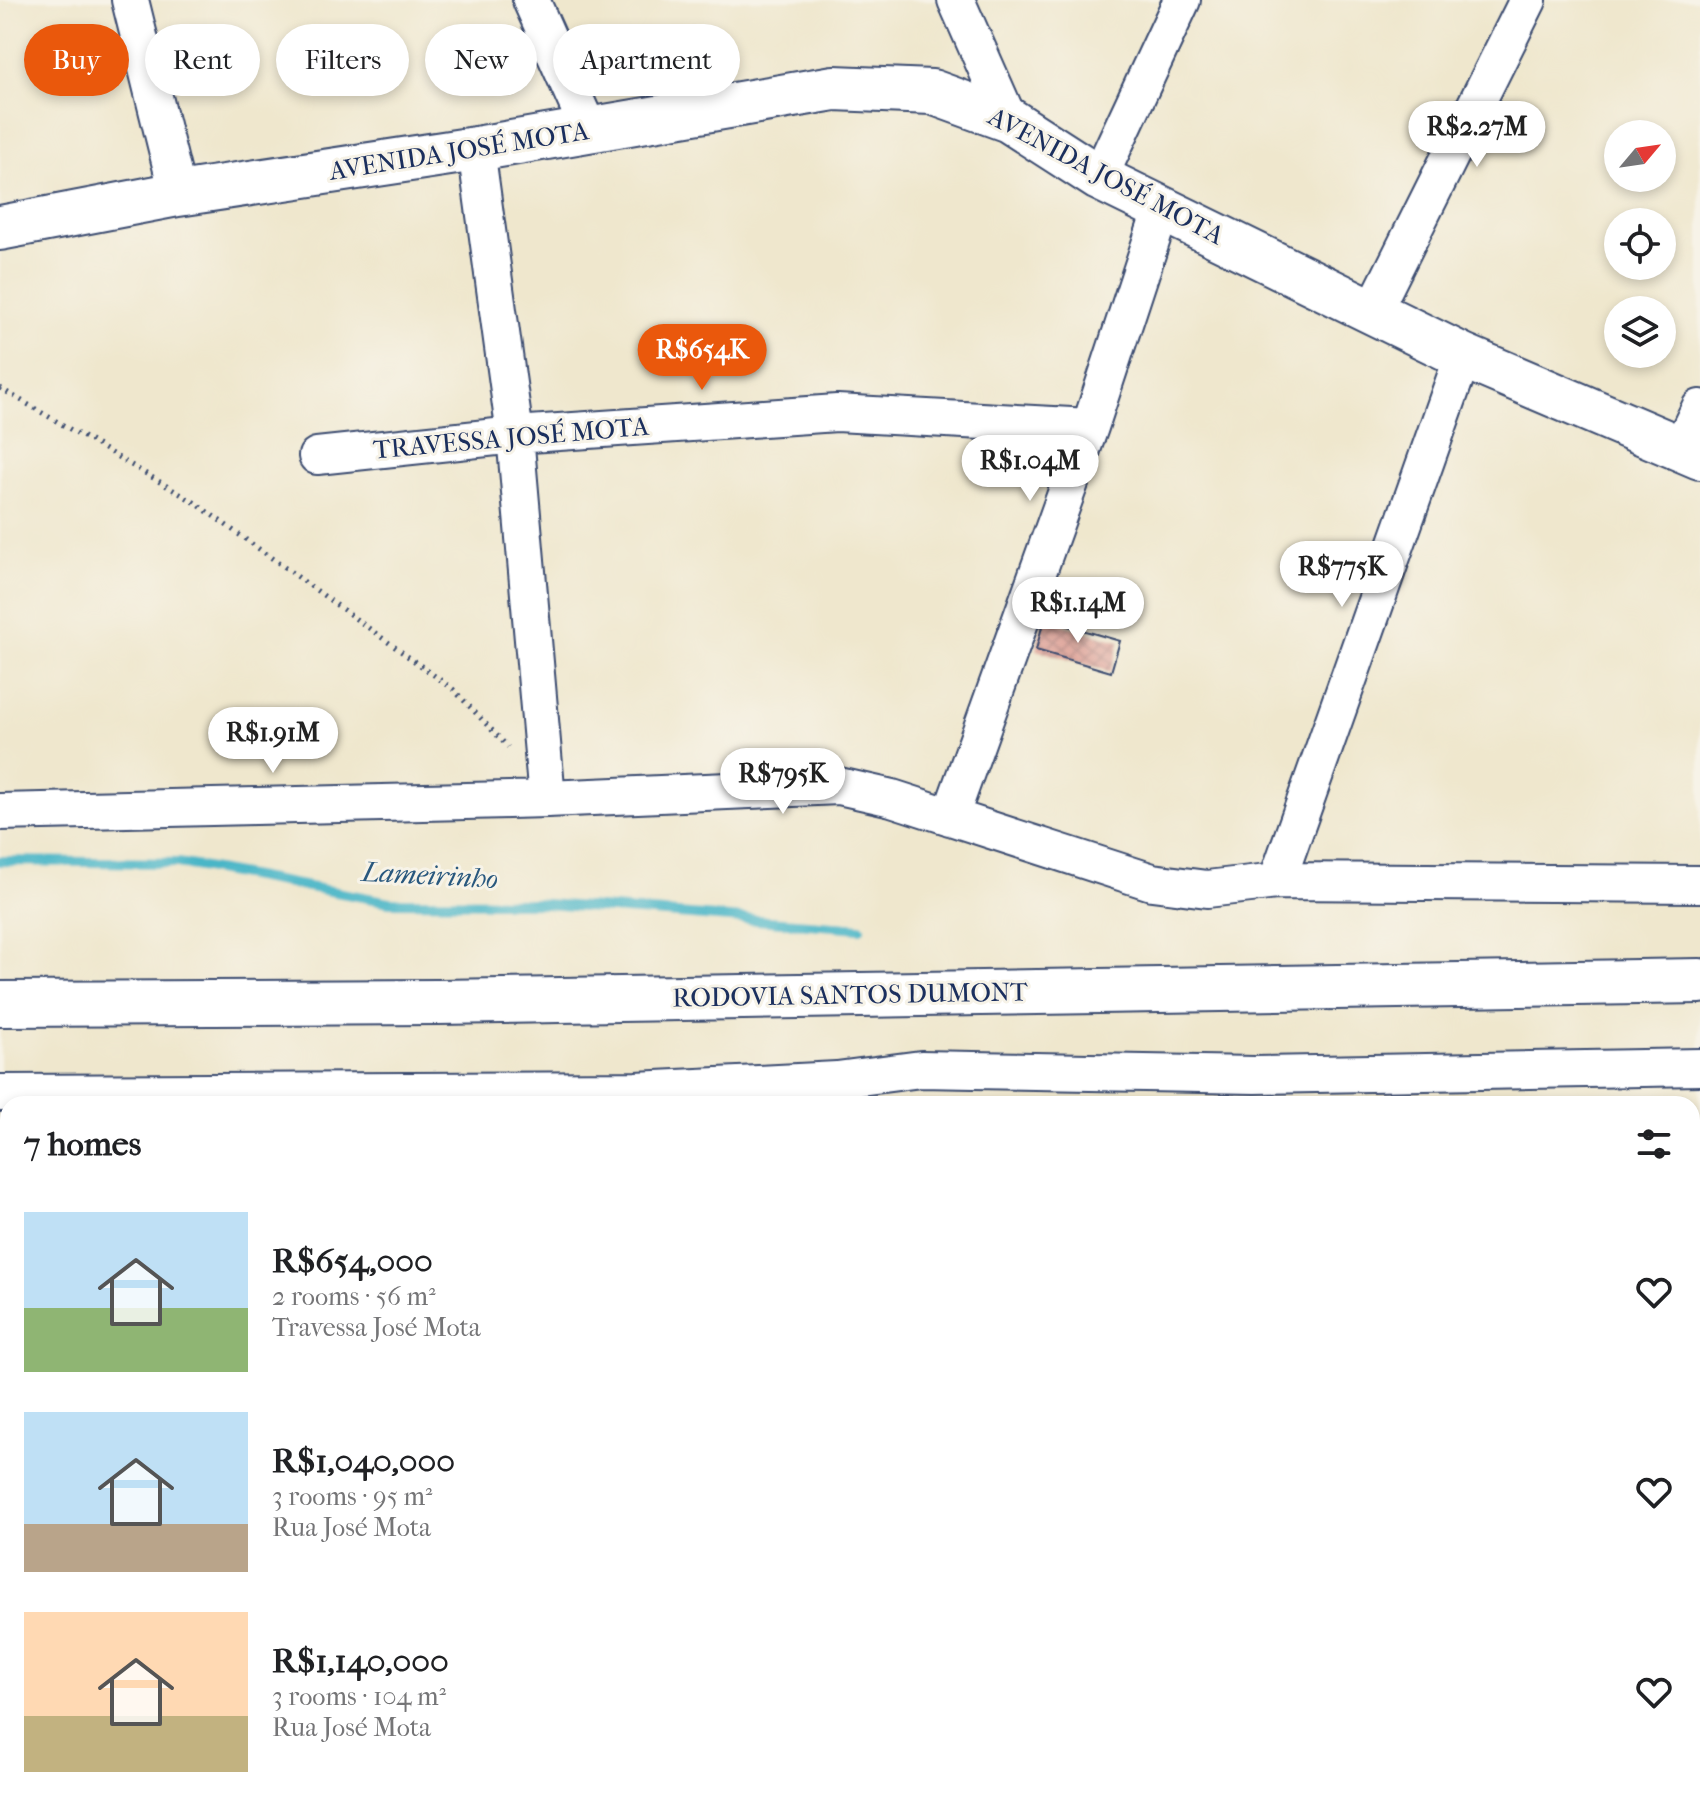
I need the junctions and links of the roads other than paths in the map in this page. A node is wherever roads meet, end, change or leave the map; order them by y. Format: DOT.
graph roads {
  1 [pos="130,0"];
  2 [pos="531,0"];
  3 [pos="956,0"];
  4 [pos="1182,0"];
  5 [pos="1528,0"];
  6 [pos="1009,120"];
  7 [pos="589,130"];
  8 [pos="476,149"];
  9 [pos="1099,178"];
  10 [pos="178,194"];
  11 [pos="1162,208"];
  12 [pos="0,228"];
  13 [pos="1373,311"];
  14 [pos="1463,356"];
  15 [pos="1700,408"];
  16 [pos="1090,427"];
  17 [pos="515,435"];
  18 [pos="1691,452"];
  19 [pos="317,456"];
  20 [pos="547,799"];
  21 [pos="0,812"];
  22 [pos="950,817"];
  23 [pos="1277,881"];
  24 [pos="1700,884"];
  25 [pos="1700,981"];
  26 [pos="0,1004"];
  27 [pos="1700,1067"];
  28 [pos="1257,1089"];
  29 [pos="840,1092"];
  30 [pos="0,1093"];
  31 [pos="44,1096"];
  32 [pos="437,1096"];
  1 -- 10 [label="street"];
  2 -- 7 [label="street"];
  3 -- 6 [label="street"];
  4 -- 9 [label="street"];
  5 -- 13 [label="street"];
  6 -- 7 [label="main road, AVENIDA JOSÉ MOTA"];
  6 -- 9 [label="main road, AVENIDA JOSÉ MOTA"];
  7 -- 8 [label="main road, AVENIDA JOSÉ MOTA"];
  8 -- 10 [label="main road, AVENIDA JOSÉ MOTA"];
  8 -- 17 [label="street"];
  9 -- 11 [label="main road, AVENIDA JOSÉ MOTA"];
  10 -- 12 [label="main road, AVENIDA JOSÉ MOTA"];
  11 -- 13 [label="main road, AVENIDA JOSÉ MOTA"];
  11 -- 16 [label="street"];
  13 -- 14 [label="main road, AVENIDA JOSÉ MOTA"];
  14 -- 18 [label="main road, AVENIDA JOSÉ MOTA"];
  14 -- 23 [label="street"];
  15 -- 18 [label="street"];
  16 -- 17 [label="street, TRAVESSA JOSÉ MOTA"];
  16 -- 22 [label="street"];
  17 -- 19 [label="street, TRAVESSA JOSÉ MOTA"];
  17 -- 20 [label="street"];
  20 -- 21 [label="street"];
  20 -- 22 [label="street"];
  22 -- 23 [label="street"];
  23 -- 24 [label="street"];
  25 -- 26 [label="main road, RODOVIA SANTOS DUMONT"];
  27 -- 28 [label="street"];
  28 -- 29 [label="street"];
  29 -- 32 [label="street"];
  30 -- 31 [label="street"];
}
